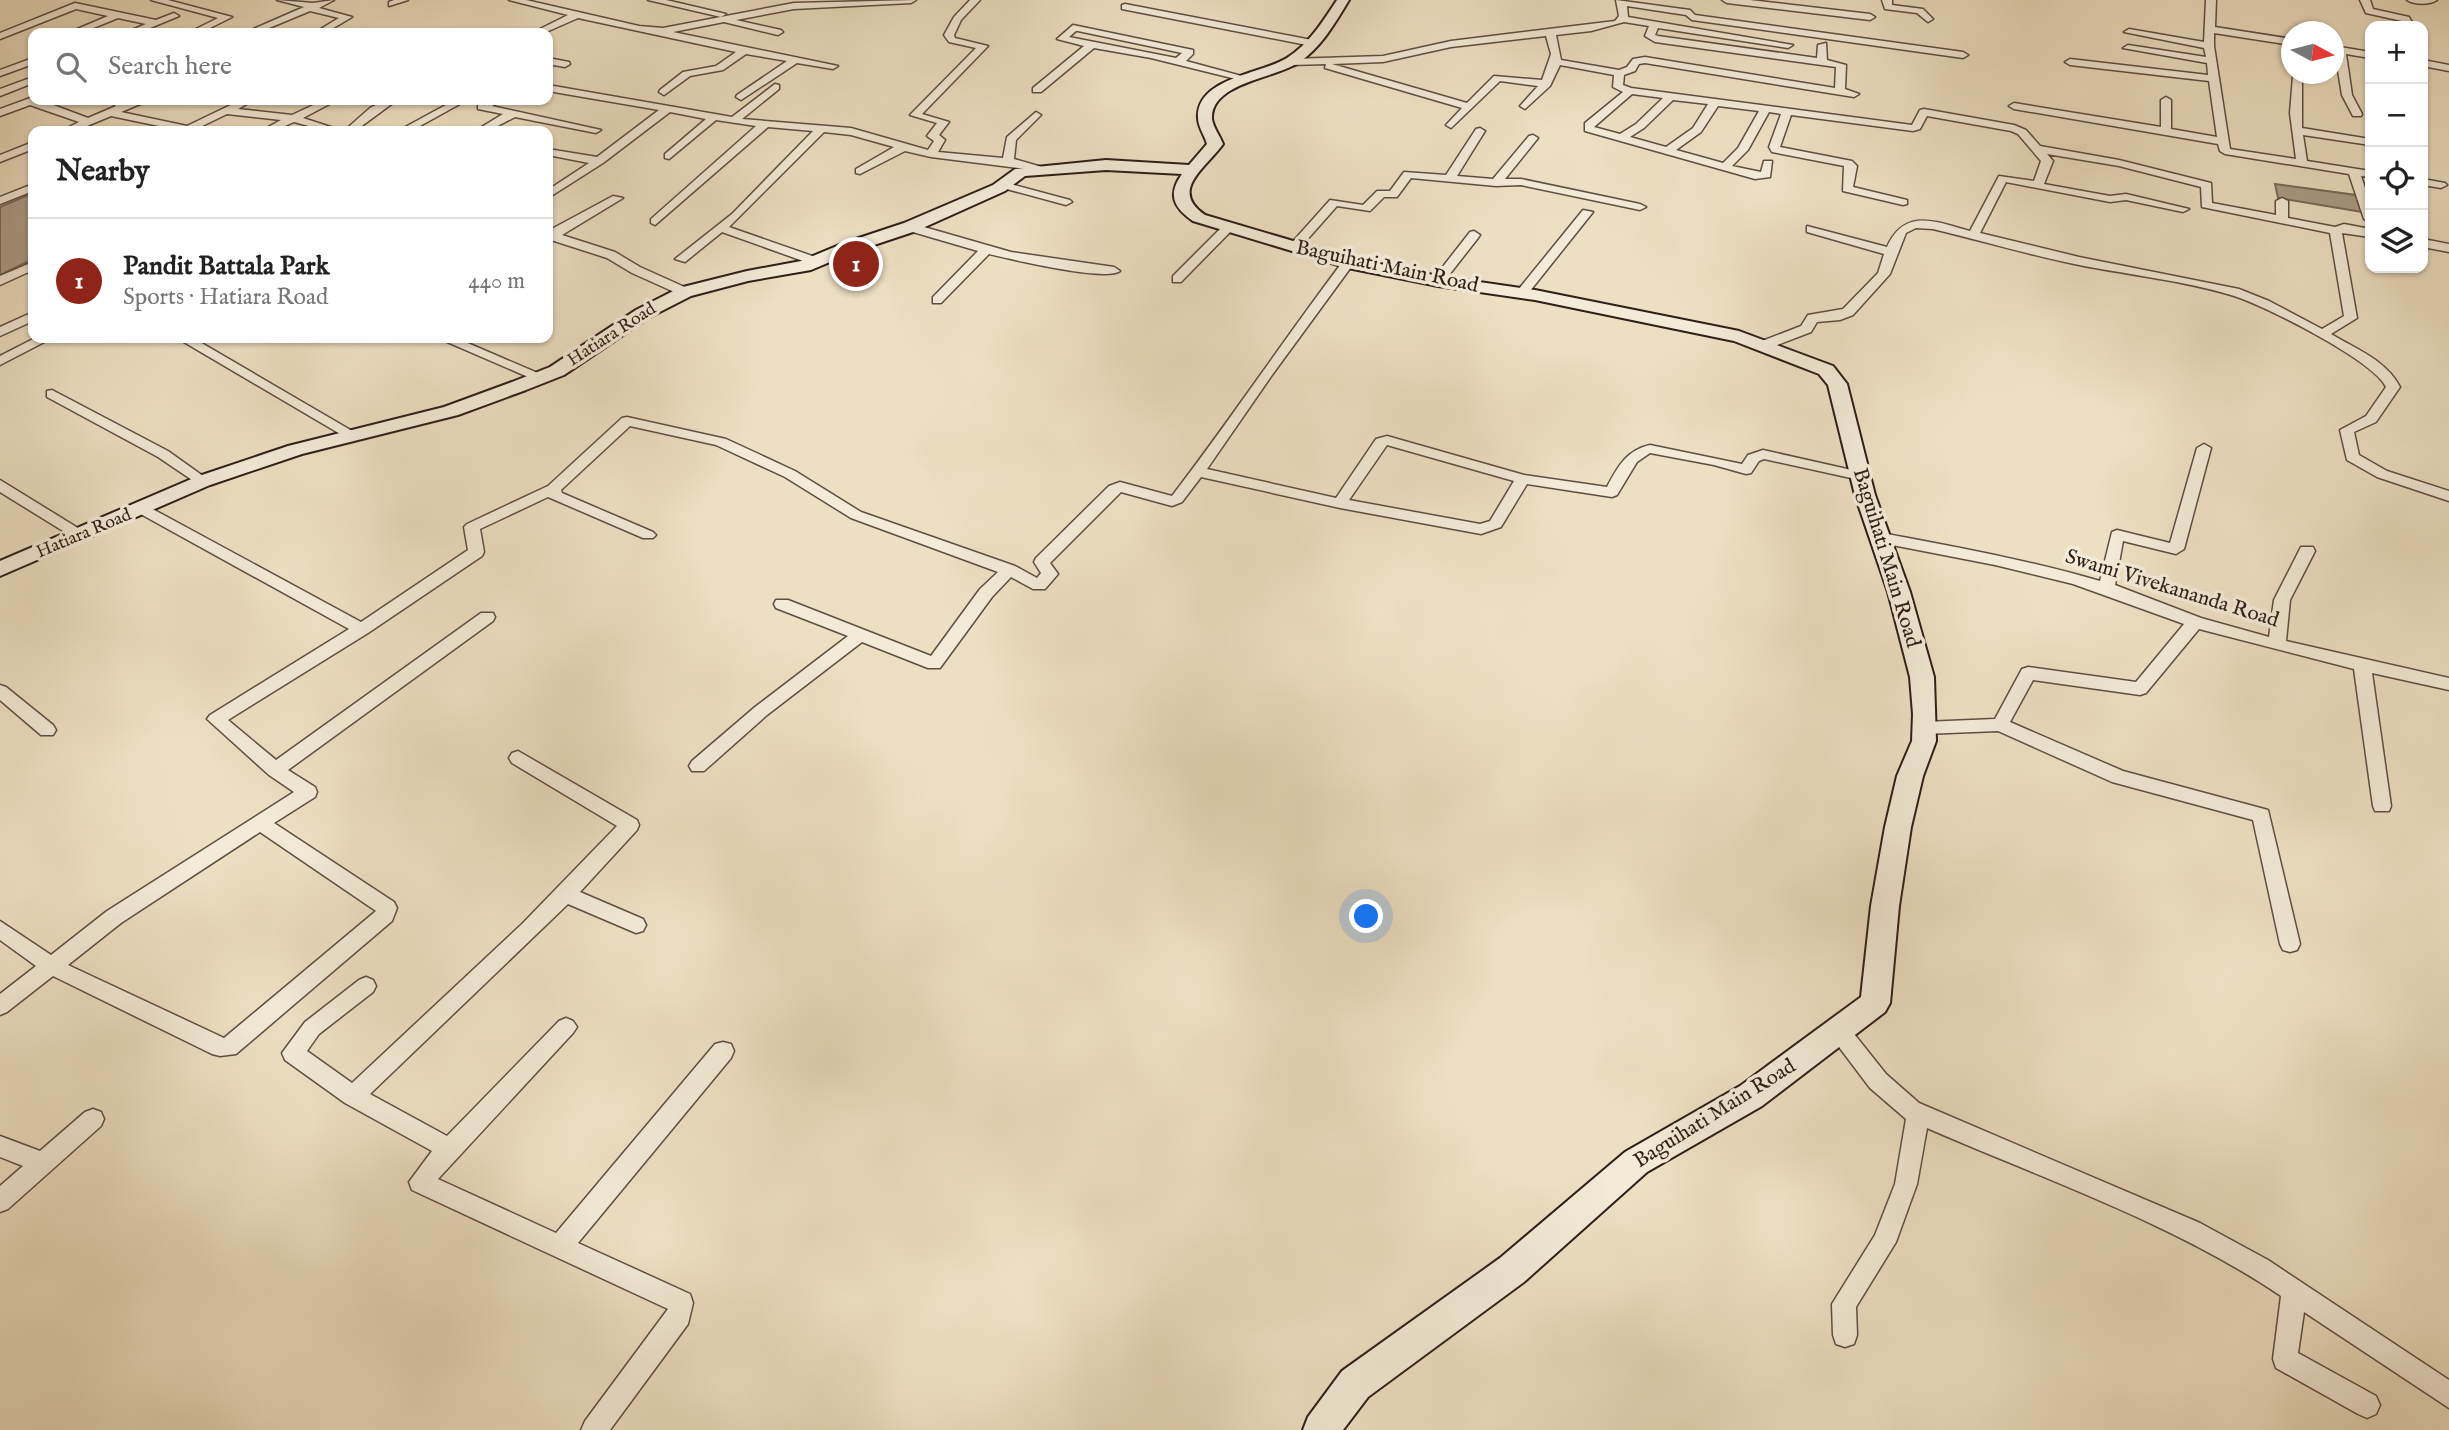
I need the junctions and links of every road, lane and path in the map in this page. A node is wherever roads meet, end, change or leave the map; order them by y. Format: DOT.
graph roads {
  1 [pos="156,0"];
  2 [pos="282,0"];
  3 [pos="329,0"];
  4 [pos="403,0"];
  5 [pos="514,0"];
  6 [pos="653,0"];
  7 [pos="771,0"];
  8 [pos="911,0"];
  9 [pos="975,0"];
  10 [pos="1343,0"];
  11 [pos="1727,0"];
  12 [pos="1887,0"];
  13 [pos="2211,0"];
  14 [pos="2365,0"];
  15 [pos="2412,0"];
  16 [pos="2432,0"];
  17 [pos="820,1"];
  18 [pos="868,1"];
  19 [pos="1621,1"];
  20 [pos="57,2"];
  21 [pos="392,4"];
  22 [pos="75,6"];
  23 [pos="310,7"];
  24 [pos="1125,7"];
  25 [pos="778,9"];
  26 [pos="578,14"];
  27 [pos="117,15"];
  28 [pos="174,16"];
  29 [pos="734,16"];
  30 [pos="1870,17"];
  31 [pos="718,18"];
  32 [pos="1621,19"];
  33 [pos="1928,19"];
  34 [pos="2407,21"];
  35 [pos="155,24"];
  36 [pos="1654,25"];
  37 [pos="85,28"];
  38 [pos="144,28"];
  39 [pos="172,28"];
  40 [pos="204,28"];
  41 [pos="261,28"];
  42 [pos="328,28"];
  43 [pos="548,28"];
  44 [pos="2210,29"];
  45 [pos="663,31"];
  46 [pos="778,32"];
  47 [pos="2129,32"];
  48 [pos="1550,33"];
  49 [pos="0,36"];
  50 [pos="1843,37"];
  51 [pos="2281,40"];
  52 [pos="1788,45"];
  53 [pos="1823,45"];
  54 [pos="1090,46"];
  55 [pos="2209,46"];
  56 [pos="2128,48"];
  57 [pos="745,50"];
  58 [pos="2344,50"];
  59 [pos="1315,53"];
  60 [pos="2365,54"];
  61 [pos="1963,55"];
  62 [pos="796,59"];
  63 [pos="2211,61"];
  64 [pos="553,62"];
  65 [pos="1178,62"];
  66 [pos="1557,62"];
  67 [pos="1822,62"];
  68 [pos="2070,62"];
  69 [pos="28,63"];
  70 [pos="565,64"];
  71 [pos="2428,64"];
  72 [pos="833,65"];
  73 [pos="1841,65"];
  74 [pos="2449,68"];
  75 [pos="0,73"];
  76 [pos="1620,74"];
  77 [pos="1244,78"];
  78 [pos="2214,79"];
  79 [pos="2344,81"];
  80 [pos="28,82"];
  81 [pos="1546,84"];
  82 [pos="2297,84"];
  83 [pos="778,85"];
  84 [pos="553,89"];
  85 [pos="1037,90"];
  86 [pos="1630,91"];
  87 [pos="664,92"];
  88 [pos="1840,92"];
  89 [pos="0,93"];
  90 [pos="1854,94"];
  91 [pos="1671,96"];
  92 [pos="741,97"];
  93 [pos="2166,100"];
  94 [pos="28,102"];
  95 [pos="1715,102"];
  96 [pos="43,105"];
  97 [pos="124,105"];
  98 [pos="133,105"];
  99 [pos="239,105"];
  100 [pos="321,105"];
  101 [pos="383,105"];
  102 [pos="452,105"];
  103 [pos="486,105"];
  104 [pos="1525,106"];
  105 [pos="2014,106"];
  106 [pos="1469,107"];
  107 [pos="668,109"];
  108 [pos="1765,110"];
  109 [pos="118,111"];
  110 [pos="226,111"];
  111 [pos="0,113"];
  112 [pos="514,113"];
  113 [pos="1787,113"];
  114 [pos="2357,114"];
  115 [pos="1036,115"];
  116 [pos="715,116"];
  117 [pos="292,118"];
  118 [pos="733,120"];
  119 [pos="90,122"];
  120 [pos="765,124"];
  121 [pos="1451,125"];
  122 [pos="79,126"];
  123 [pos="174,126"];
  124 [pos="197,126"];
  125 [pos="276,126"];
  126 [pos="320,126"];
  127 [pos="360,126"];
  128 [pos="412,126"];
  129 [pos="489,126"];
  130 [pos="821,129"];
  131 [pos="596,130"];
  132 [pos="1480,131"];
  133 [pos="2298,131"];
  134 [pos="2166,132"];
  135 [pos="1533,138"];
  136 [pos="1622,138"];
  137 [pos="2222,141"];
  138 [pos="2365,141"];
  139 [pos="28,147"];
  140 [pos="903,147"];
  141 [pos="2037,149"];
  142 [pos="1668,151"];
  143 [pos="553,153"];
  144 [pos="931,154"];
  145 [pos="669,156"];
  146 [pos="0,159"];
  147 [pos="599,161"];
  148 [pos="1008,162"];
  149 [pos="1768,163"];
  150 [pos="2302,164"];
  151 [pos="1724,168"];
  152 [pos="1038,169"];
  153 [pos="1192,170"];
  154 [pos="860,171"];
  155 [pos="2354,172"];
  156 [pos="2365,173"];
  157 [pos="1449,179"];
  158 [pos="1496,183"];
  159 [pos="2428,183"];
  160 [pos="1003,185"];
  161 [pos="2441,185"];
  162 [pos="2038,186"];
  163 [pos="28,189"];
  164 [pos="553,192"];
  165 [pos="617,198"];
  166 [pos="0,201"];
  167 [pos="2282,201"];
  168 [pos="1066,202"];
  169 [pos="1903,202"];
  170 [pos="1640,207"];
  171 [pos="2183,209"];
  172 [pos="2367,210"];
  173 [pos="1587,212"];
  174 [pos="2282,220"];
  175 [pos="655,221"];
  176 [pos="910,227"];
  177 [pos="1229,227"];
  178 [pos="721,228"];
  179 [pos="1811,229"];
  180 [pos="2336,231"];
  181 [pos="2365,232"];
  182 [pos="553,233"];
  183 [pos="1974,234"];
  184 [pos="1474,235"];
  185 [pos="553,236"];
  186 [pos="2428,244"];
  187 [pos="1294,247"];
  188 [pos="2449,248"];
  189 [pos="985,250"];
  190 [pos="1891,252"];
  191 [pos="681,259"];
  192 [pos="817,262"];
  193 [pos="1348,263"];
  194 [pos="28,268"];
  195 [pos="1114,271"];
  196 [pos="1177,279"];
  197 [pos="0,281"];
  198 [pos="1438,281"];
  199 [pos="685,292"];
  200 [pos="1522,293"];
  201 [pos="937,300"];
  202 [pos="28,318"];
  203 [pos="0,332"];
  204 [pos="2322,334"];
  205 [pos="35,343"];
  206 [pos="193,343"];
  207 [pos="457,343"];
  208 [pos="1762,346"];
  209 [pos="0,360"];
  210 [pos="540,377"];
  211 [pos="52,394"];
  212 [pos="352,435"];
  213 [pos="2204,448"];
  214 [pos="1199,472"];
  215 [pos="1860,476"];
  216 [pos="1523,479"];
  217 [pos="203,481"];
  218 [pos="0,485"];
  219 [pos="553,489"];
  220 [pos="2449,495"];
  221 [pos="1340,503"];
  222 [pos="142,509"];
  223 [pos="648,535"];
  224 [pos="81,536"];
  225 [pos="1882,538"];
  226 [pos="2307,551"];
  227 [pos="0,569"];
  228 [pos="1009,570"];
  229 [pos="2106,589"];
  230 [pos="782,604"];
  231 [pos="487,617"];
  232 [pos="2195,622"];
  233 [pos="362,629"];
  234 [pos="859,636"];
  235 [pos="2277,644"];
  236 [pos="2362,665"];
  237 [pos="2449,684"];
  238 [pos="0,691"];
  239 [pos="2000,725"];
  240 [pos="1924,728"];
  241 [pos="47,730"];
  242 [pos="518,758"];
  243 [pos="698,766"];
  244 [pos="275,769"];
  245 [pos="2382,806"];
  246 [pos="260,823"];
  247 [pos="565,894"];
  248 [pos="636,925"];
  249 [pos="0,929"];
  250 [pos="2290,944"];
  251 [pos="51,966"];
  252 [pos="366,986"];
  253 [pos="0,1006"];
  254 [pos="566,1027"];
  255 [pos="1840,1032"];
  256 [pos="723,1051"];
  257 [pos="353,1096"];
  258 [pos="1917,1113"];
  259 [pos="93,1119"];
  260 [pos="0,1146"];
  261 [pos="449,1149"];
  262 [pos="43,1163"];
  263 [pos="0,1201"];
  264 [pos="559,1248"];
  265 [pos="2294,1291"];
  266 [pos="1845,1335"];
  267 [pos="2449,1395"];
  268 [pos="2368,1405"];
  269 [pos="594,1430"];
  270 [pos="1321,1430"];
  1 -- 40 [label="street"];
  2 -- 23 [label="street"];
  3 -- 23 [label="street"];
  4 -- 21 [label="street"];
  5 -- 26 [label="street"];
  6 -- 29 [label="street"];
  7 -- 25 [label="street"];
  8 -- 18 [label="street"];
  9 -- 144 [label="street"];
  10 -- 59 [label="street, Baguihati Main Road"];
  11 -- 30 [label="street"];
  12 -- 33 [label="street"];
  13 -- 44 [label="street"];
  14 -- 34 [label="street"];
  15 -- 16 [label="street"];
  17 -- 18 [label="street"];
  17 -- 25 [label="street"];
  19 -- 32 [label="street"];
  19 -- 50 [label="street"];
  20 -- 22 [label="street"];
  22 -- 27 [label="street"];
  22 -- 49 [label="street"];
  23 -- 41 [label="street"];
  23 -- 42 [label="street"];
  24 -- 59 [label="street"];
  25 -- 29 [label="street"];
  26 -- 43 [label="street"];
  26 -- 45 [label="street"];
  27 -- 35 [label="street"];
  27 -- 37 [label="street"];
  28 -- 35 [label="street"];
  29 -- 31 [label="street"];
  31 -- 45 [label="street"];
  31 -- 46 [label="street"];
  32 -- 36 [label="street"];
  32 -- 48 [label="street"];
  35 -- 38 [label="street"];
  35 -- 39 [label="street"];
  36 -- 52 [label="street"];
  36 -- 67 [label="street"];
  44 -- 51 [label="street"];
  44 -- 55 [label="street"];
  45 -- 57 [label="street"];
  47 -- 55 [label="street"];
  48 -- 59 [label="street"];
  48 -- 66 [label="street"];
  50 -- 61 [label="street"];
  50 -- 73 [label="street"];
  53 -- 67 [label="street"];
  54 -- 65 [label="street"];
  54 -- 65 [label="street"];
  54 -- 85 [label="street"];
  55 -- 63 [label="street"];
  56 -- 63 [label="street"];
  57 -- 62 [label="street"];
  57 -- 87 [label="street"];
  58 -- 60 [label="street"];
  59 -- 77 [label="street, Baguihati Main Road"];
  59 -- 106 [label="street"];
  62 -- 72 [label="street"];
  62 -- 92 [label="street"];
  63 -- 78 [label="street"];
  64 -- 70 [label="street"];
  65 -- 77 [label="street"];
  66 -- 76 [label="street"];
  66 -- 81 [label="street"];
  67 -- 73 [label="street"];
  68 -- 78 [label="street"];
  69 -- 75 [label="street"];
  71 -- 74 [label="street"];
  73 -- 88 [label="street"];
  76 -- 86 [label="street"];
  76 -- 88 [label="street"];
  77 -- 153 [label="street, Baguihati Main Road"];
  78 -- 137 [label="street"];
  79 -- 114 [label="street"];
  80 -- 89 [label="street"];
  81 -- 104 [label="street"];
  81 -- 106 [label="street"];
  82 -- 133 [label="street"];
  83 -- 118 [label="street"];
  84 -- 107 [label="street"];
  86 -- 91 [label="street"];
  86 -- 136 [label="street"];
  88 -- 90 [label="street"];
  91 -- 95 [label="street"];
  91 -- 136 [label="street"];
  93 -- 134 [label="street"];
  94 -- 111 [label="street"];
  95 -- 108 [label="street"];
  95 -- 142 [label="street"];
  96 -- 119 [label="street"];
  97 -- 109 [label="street"];
  98 -- 109 [label="street"];
  99 -- 110 [label="street"];
  100 -- 117 [label="street"];
  101 -- 127 [label="street"];
  102 -- 128 [label="street"];
  103 -- 112 [label="street"];
  105 -- 134 [label="street"];
  106 -- 121 [label="street"];
  107 -- 116 [label="street"];
  107 -- 147 [label="street"];
  108 -- 113 [label="street"];
  108 -- 151 [label="street"];
  109 -- 119 [label="street"];
  109 -- 123 [label="street"];
  110 -- 117 [label="street"];
  110 -- 124 [label="street"];
  112 -- 129 [label="street"];
  112 -- 131 [label="street"];
  113 -- 141 [label="street"];
  113 -- 169 [label="street"];
  115 -- 148 [label="street"];
  116 -- 118 [label="street"];
  116 -- 145 [label="street"];
  117 -- 125 [label="street"];
  117 -- 126 [label="street"];
  118 -- 120 [label="street"];
  119 -- 122 [label="street"];
  120 -- 130 [label="street"];
  120 -- 175 [label="street"];
  130 -- 140 [label="street"];
  130 -- 178 [label="street"];
  132 -- 157 [label="street"];
  133 -- 138 [label="street"];
  133 -- 150 [label="street"];
  134 -- 137 [label="street"];
  135 -- 158 [label="street"];
  136 -- 142 [label="street"];
  137 -- 150 [label="street"];
  139 -- 146 [label="street"];
  140 -- 144 [label="street"];
  140 -- 154 [label="street"];
  141 -- 162 [label="street"];
  141 -- 174 [label="street"];
  142 -- 151 [label="street"];
  143 -- 147 [label="street"];
  144 -- 148 [label="street"];
  147 -- 164 [label="street"];
  148 -- 152 [label="street"];
  149 -- 151 [label="street"];
  150 -- 155 [label="street"];
  152 -- 153 [label="street, Hatiara Road"];
  152 -- 160 [label="street, Hatiara Road"];
  153 -- 177 [label="street, Baguihati Main Road"];
  155 -- 156 [label="street"];
  155 -- 172 [label="street"];
  157 -- 158 [label="street"];
  157 -- 187 [label="street"];
  158 -- 170 [label="street"];
  159 -- 161 [label="street"];
  160 -- 168 [label="street"];
  160 -- 176 [label="street, Hatiara Road"];
  162 -- 171 [label="street"];
  162 -- 183 [label="street"];
  163 -- 166 [label="street"];
  165 -- 182 [label="street"];
  167 -- 174 [label="street"];
  173 -- 200 [label="street"];
  174 -- 180 [label="street"];
  176 -- 189 [label="street"];
  176 -- 192 [label="street, Hatiara Road"];
  177 -- 187 [label="street, Baguihati Main Road"];
  177 -- 196 [label="street"];
  178 -- 191 [label="street"];
  178 -- 192 [label="street"];
  179 -- 190 [label="street"];
  180 -- 181 [label="street"];
  180 -- 204 [label="street"];
  183 -- 190 [label="street"];
  183 -- 204 [label="street"];
  184 -- 198 [label="street"];
  185 -- 199 [label="street"];
  186 -- 188 [label="street"];
  187 -- 193 [label="street, Baguihati Main Road"];
  189 -- 195 [label="street"];
  189 -- 201 [label="street"];
  190 -- 208 [label="street"];
  192 -- 199 [label="street, Hatiara Road"];
  193 -- 198 [label="street, Baguihati Main Road"];
  193 -- 214 [label="street"];
  194 -- 197 [label="street"];
  198 -- 200 [label="street, Baguihati Main Road"];
  199 -- 210 [label="street, Hatiara Road"];
  200 -- 208 [label="street, Baguihati Main Road"];
  202 -- 203 [label="street"];
  204 -- 220 [label="street"];
  205 -- 209 [label="street"];
  206 -- 212 [label="street"];
  207 -- 210 [label="street"];
  208 -- 215 [label="street, Baguihati Main Road"];
  210 -- 212 [label="street, Hatiara Road"];
  211 -- 217 [label="street"];
  212 -- 217 [label="street, Hatiara Road"];
  213 -- 229 [label="street"];
  214 -- 221 [label="street"];
  214 -- 228 [label="street"];
  215 -- 216 [label="street"];
  215 -- 225 [label="street, Baguihati Main Road"];
  216 -- 221 [label="street"];
  216 -- 221 [label="street"];
  217 -- 222 [label="street, Hatiara Road"];
  218 -- 224 [label="street"];
  219 -- 223 [label="street"];
  219 -- 228 [label="street"];
  219 -- 233 [label="street"];
  222 -- 224 [label="street, Hatiara Road"];
  222 -- 233 [label="street"];
  224 -- 227 [label="street, Hatiara Road"];
  225 -- 229 [label="street, Swami Vivekananda Road"];
  225 -- 240 [label="street, Baguihati Main Road"];
  226 -- 235 [label="street"];
  228 -- 234 [label="street"];
  229 -- 232 [label="street, Swami Vivekananda Road"];
  230 -- 234 [label="street"];
  231 -- 244 [label="street"];
  232 -- 235 [label="street, Swami Vivekananda Road"];
  232 -- 239 [label="street"];
  233 -- 244 [label="street"];
  234 -- 243 [label="street"];
  235 -- 236 [label="street, Swami Vivekananda Road"];
  236 -- 237 [label="street, Swami Vivekananda Road"];
  236 -- 245 [label="street"];
  238 -- 241 [label="street"];
  239 -- 240 [label="street"];
  239 -- 250 [label="street"];
  240 -- 255 [label="street, Baguihati Main Road"];
  242 -- 247 [label="street"];
  244 -- 246 [label="street"];
  246 -- 251 [label="street"];
  246 -- 251 [label="street"];
  247 -- 248 [label="street"];
  247 -- 257 [label="street"];
  249 -- 251 [label="street"];
  251 -- 253 [label="street"];
  252 -- 257 [label="street"];
  254 -- 261 [label="street"];
  255 -- 258 [label="street"];
  255 -- 270 [label="street, Baguihati Main Road"];
  256 -- 264 [label="street"];
  257 -- 261 [label="street"];
  258 -- 265 [label="street"];
  258 -- 266 [label="street"];
  259 -- 262 [label="street"];
  260 -- 262 [label="street"];
  261 -- 264 [label="street"];
  262 -- 263 [label="street"];
  264 -- 269 [label="street"];
  265 -- 267 [label="street"];
  265 -- 268 [label="street"];
}
